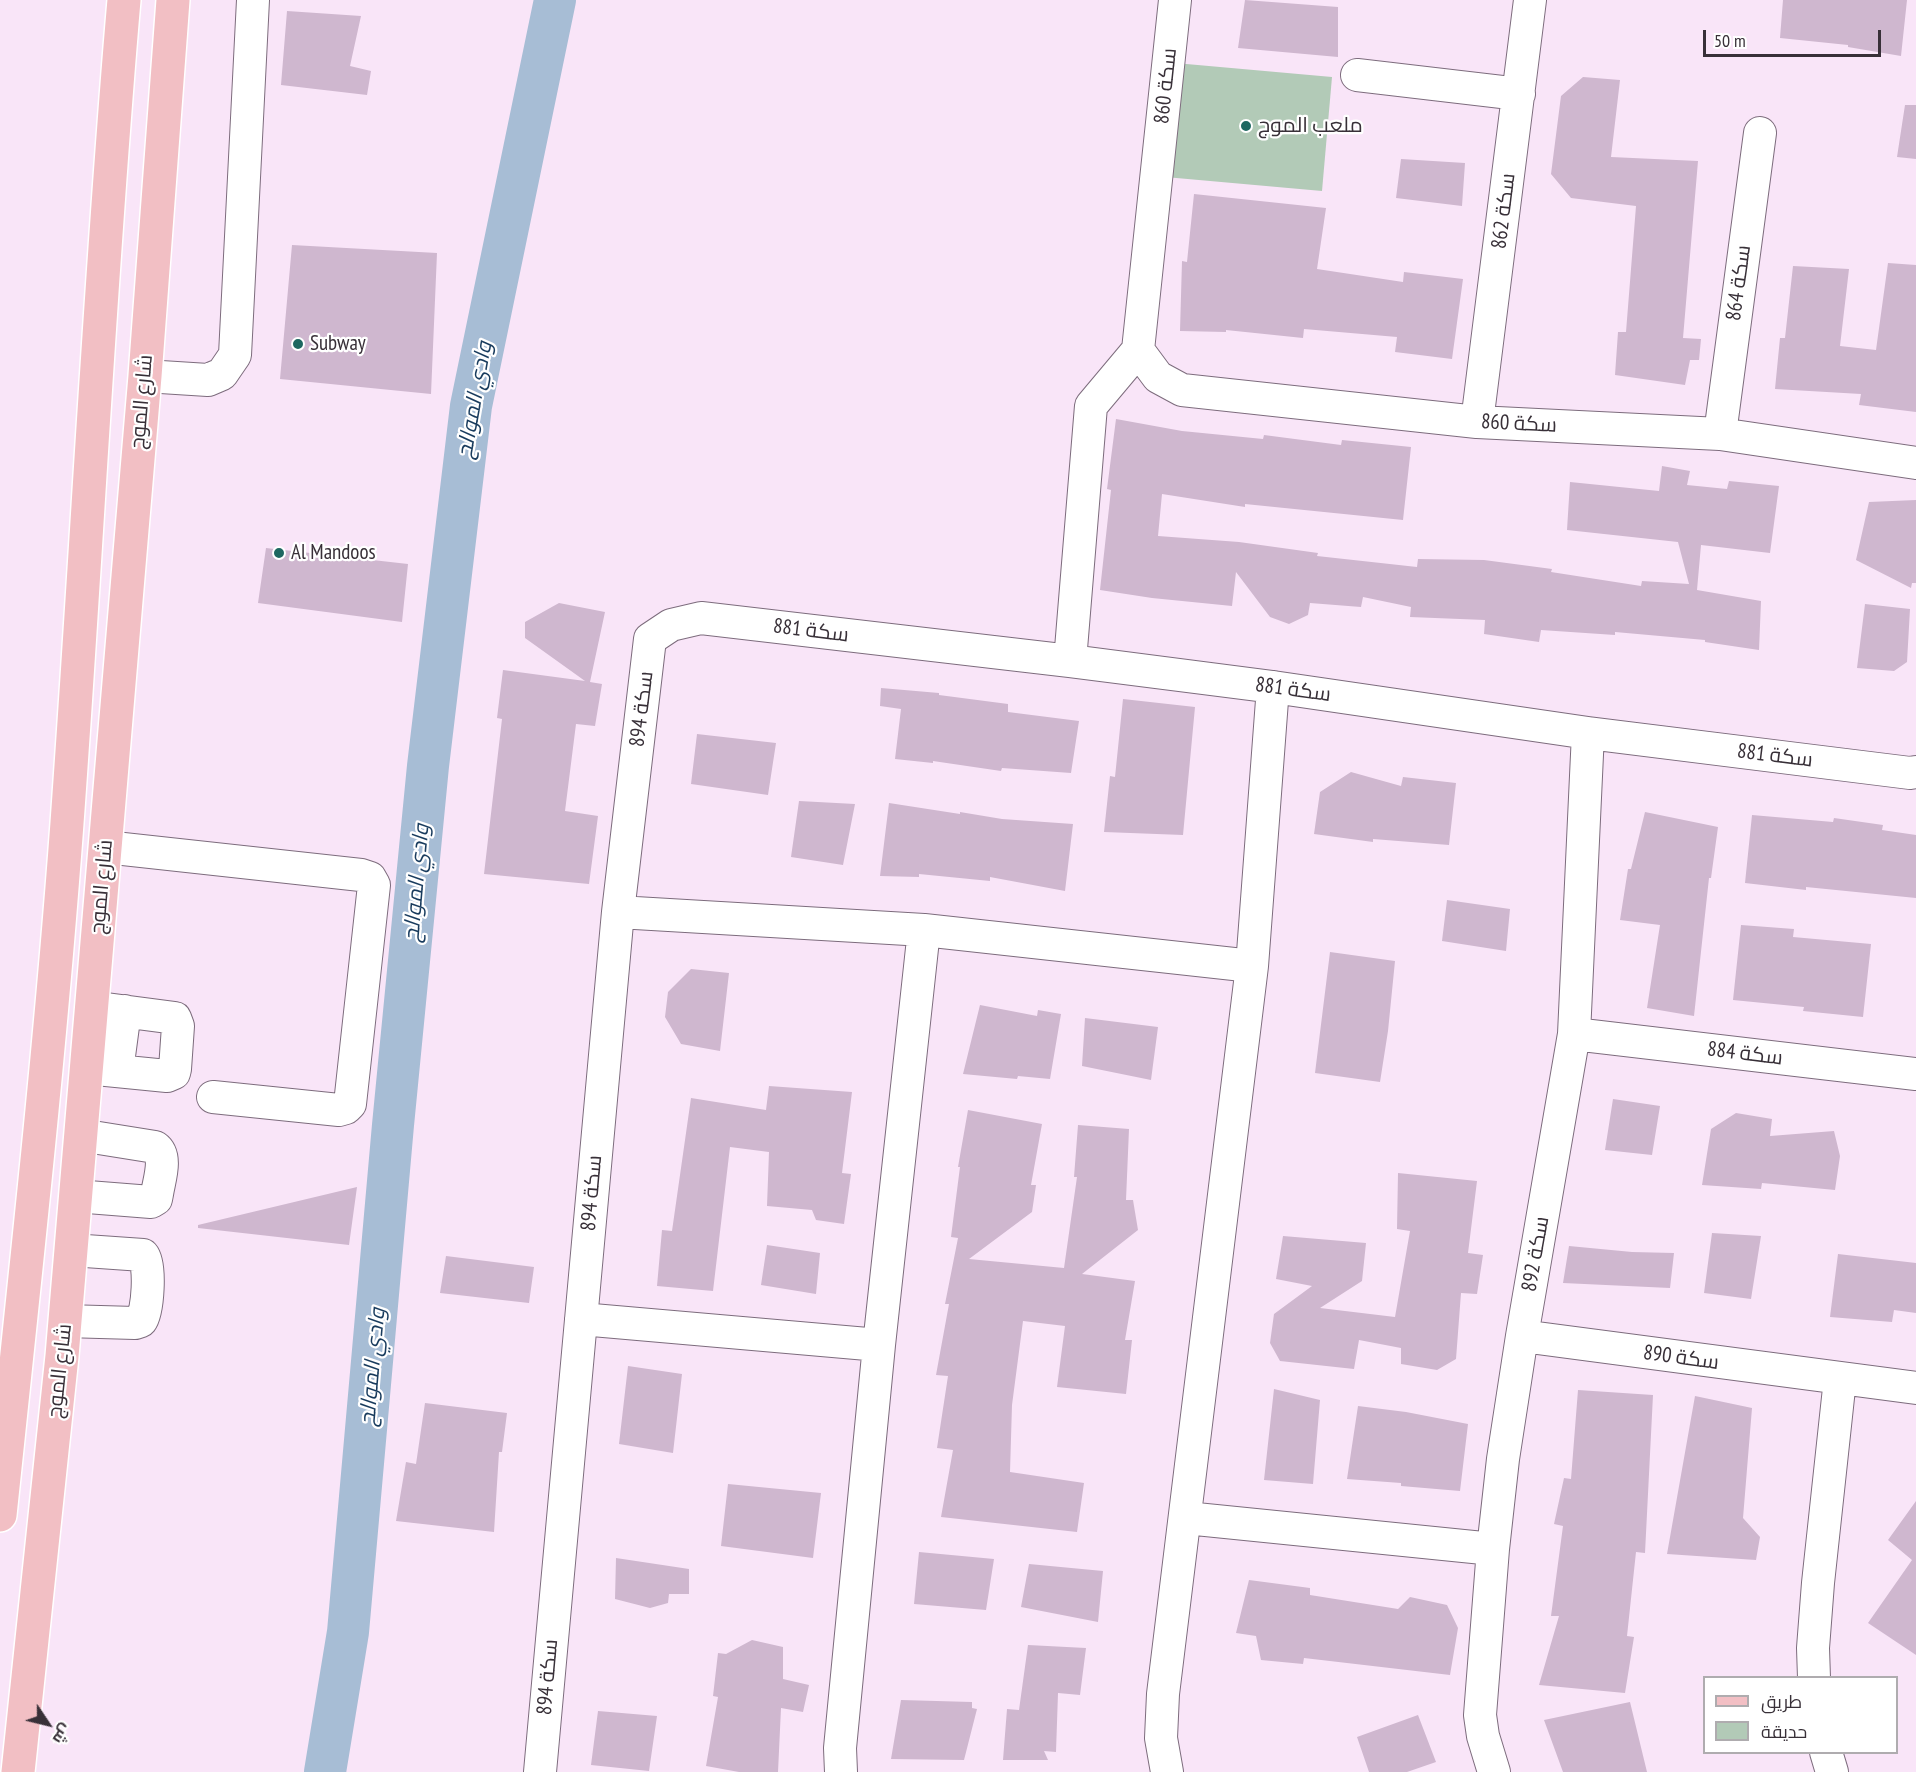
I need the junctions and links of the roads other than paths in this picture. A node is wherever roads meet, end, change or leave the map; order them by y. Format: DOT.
graph roads {
  1 [pos="124,0"];
  2 [pos="173,0"];
  3 [pos="253,0"];
  4 [pos="1175,0"];
  5 [pos="1530,0"];
  6 [pos="1357,75"];
  7 [pos="1519,94"];
  8 [pos="1760,132"];
  9 [pos="1138,350"];
  10 [pos="145,376"];
  11 [pos="1477,422"];
  12 [pos="1720,434"];
  13 [pos="1916,463"];
  14 [pos="670,625"];
  15 [pos="1070,661"];
  16 [pos="1273,687"];
  17 [pos="1588,733"];
  18 [pos="1916,772"];
  19 [pos="105,847"];
  20 [pos="618,912"];
  21 [pos="924,930"];
  22 [pos="1252,966"];
  23 [pos="91,1007"];
  24 [pos="125,1011"];
  25 [pos="1574,1034"];
  26 [pos="101,1070"];
  27 [pos="1916,1074"];
  28 [pos="213,1098"];
  29 [pos="80,1135"];
  30 [pos="75,1196"];
  31 [pos="71,1250"];
  32 [pos="581,1319"];
  33 [pos="64,1321"];
  34 [pos="1522,1336"];
  35 [pos="879,1345"];
  36 [pos="1840,1379"];
  37 [pos="1916,1388"];
  38 [pos="0,1515"];
  39 [pos="1186,1518"];
  40 [pos="1493,1548"];
  41 [pos="1814,1676"];
  42 [pos="1827,1754"];
  43 [pos="18,1772"];
  44 [pos="540,1772"];
  45 [pos="842,1772"];
  46 [pos="1167,1772"];
  47 [pos="1494,1772"];
  48 [pos="1832,1772"];
  1 -- 38 [label="main road, شارع الموج"];
  2 -- 10 [label="main road, شارع الموج"];
  3 -- 10 [label="street"];
  4 -- 9 [label="street, سكة 860"];
  5 -- 7 [label="street, سكة 862"];
  6 -- 7 [label="street"];
  7 -- 11 [label="street, سكة 862"];
  8 -- 12 [label="street, سكة 864"];
  9 -- 11 [label="street, سكة 860"];
  9 -- 15 [label="street"];
  10 -- 19 [label="main road, شارع الموج"];
  11 -- 12 [label="street, سكة 860"];
  12 -- 13 [label="street, سكة 860"];
  14 -- 15 [label="street, سكة 881"];
  14 -- 20 [label="street, سكة 894"];
  15 -- 16 [label="street, سكة 881"];
  16 -- 17 [label="street, سكة 881"];
  16 -- 22 [label="street"];
  17 -- 18 [label="street, سكة 881"];
  17 -- 25 [label="street, سكة 892"];
  19 -- 23 [label="main road, شارع الموج"];
  19 -- 28 [label="street"];
  20 -- 21 [label="street"];
  20 -- 32 [label="street, سكة 894"];
  21 -- 22 [label="street"];
  21 -- 35 [label="street"];
  22 -- 39 [label="street"];
  23 -- 24 [label="street"];
  23 -- 26 [label="main road, شارع الموج"];
  24 -- 26 [label="street"];
  24 -- 26 [label="street"];
  25 -- 27 [label="street, سكة 884"];
  25 -- 34 [label="street, سكة 892"];
  26 -- 29 [label="main road, شارع الموج"];
  29 -- 30 [label="main road, شارع الموج"];
  29 -- 30 [label="street"];
  30 -- 31 [label="main road, شارع الموج"];
  31 -- 33 [label="main road, شارع الموج"];
  31 -- 33 [label="street"];
  32 -- 35 [label="street"];
  32 -- 44 [label="street, سكة 894"];
  33 -- 43 [label="main road, شارع الموج"];
  34 -- 36 [label="street, سكة 890"];
  34 -- 40 [label="street, سكة 892"];
  35 -- 45 [label="street"];
  36 -- 37 [label="street, سكة 890"];
  36 -- 41 [label="street"];
  39 -- 40 [label="street"];
  39 -- 46 [label="street"];
  40 -- 47 [label="street, سكة 892"];
  42 -- 48 [label="street"];
}
